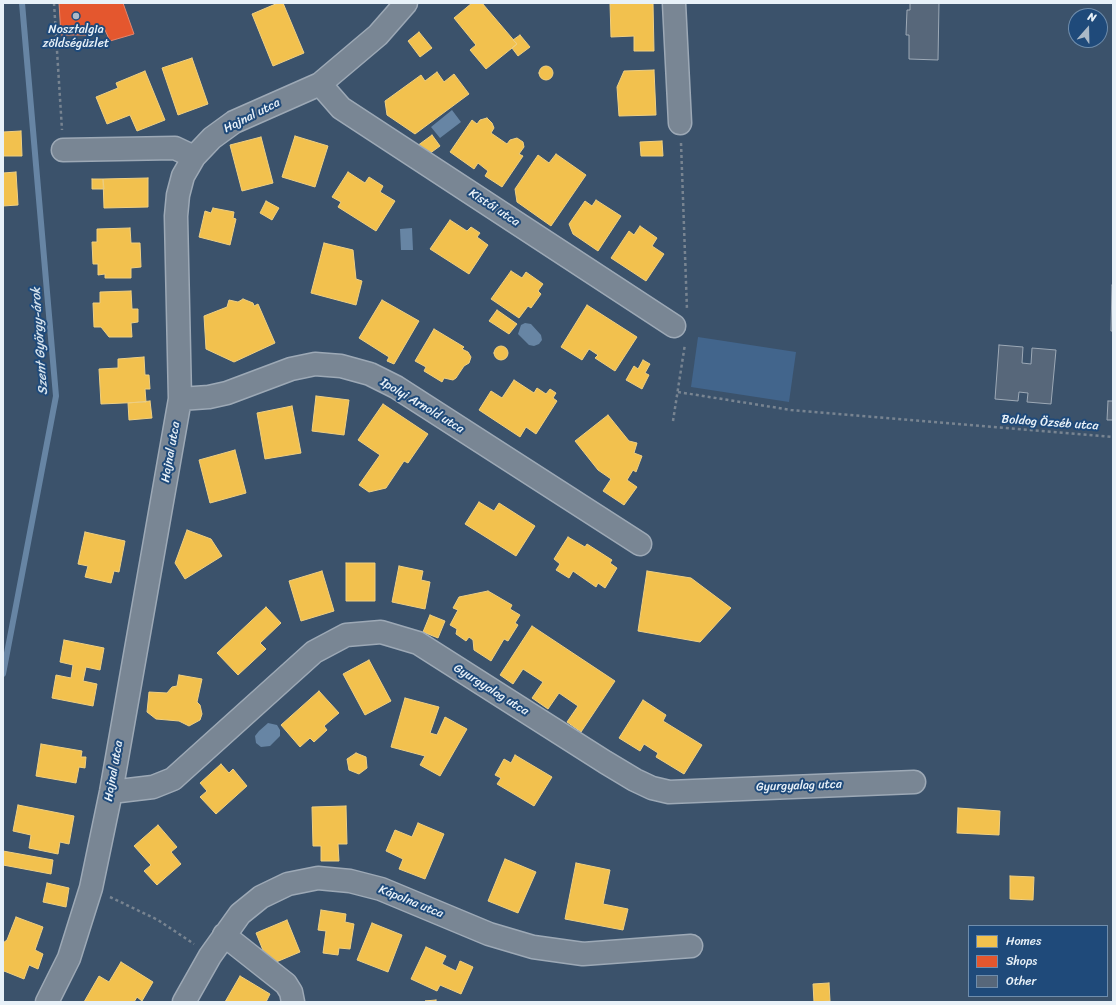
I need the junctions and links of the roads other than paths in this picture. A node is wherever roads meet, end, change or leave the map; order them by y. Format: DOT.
graph roads {
  1 [pos="406,3"];
  2 [pos="674,3"];
  3 [pos="320,84"];
  4 [pos="680,123"];
  5 [pos="63,150"];
  6 [pos="194,157"];
  7 [pos="682,327"];
  8 [pos="180,399"];
  9 [pos="640,544"];
  10 [pos="914,782"];
  11 [pos="111,792"];
  12 [pos="224,935"];
  13 [pos="691,946"];
  14 [pos="47,1002"];
  15 [pos="184,1002"];
  16 [pos="293,1002"];
  1 -- 3 [label="street, Hajnal utca"];
  2 -- 4 [label="street"];
  3 -- 6 [label="street, Hajnal utca"];
  3 -- 7 [label="street, Kistói utca"];
  5 -- 6 [label="street"];
  6 -- 8 [label="street, Hajnal utca"];
  8 -- 9 [label="street, Ipolyi Arnold utca"];
  8 -- 11 [label="street, Hajnal utca"];
  10 -- 11 [label="street, Gyurgyalag utca"];
  11 -- 14 [label="street, Hajnal utca"];
  12 -- 13 [label="street, Kápolna utca"];
  12 -- 15 [label="street, Kápolna utca"];
  12 -- 16 [label="street"];
}
